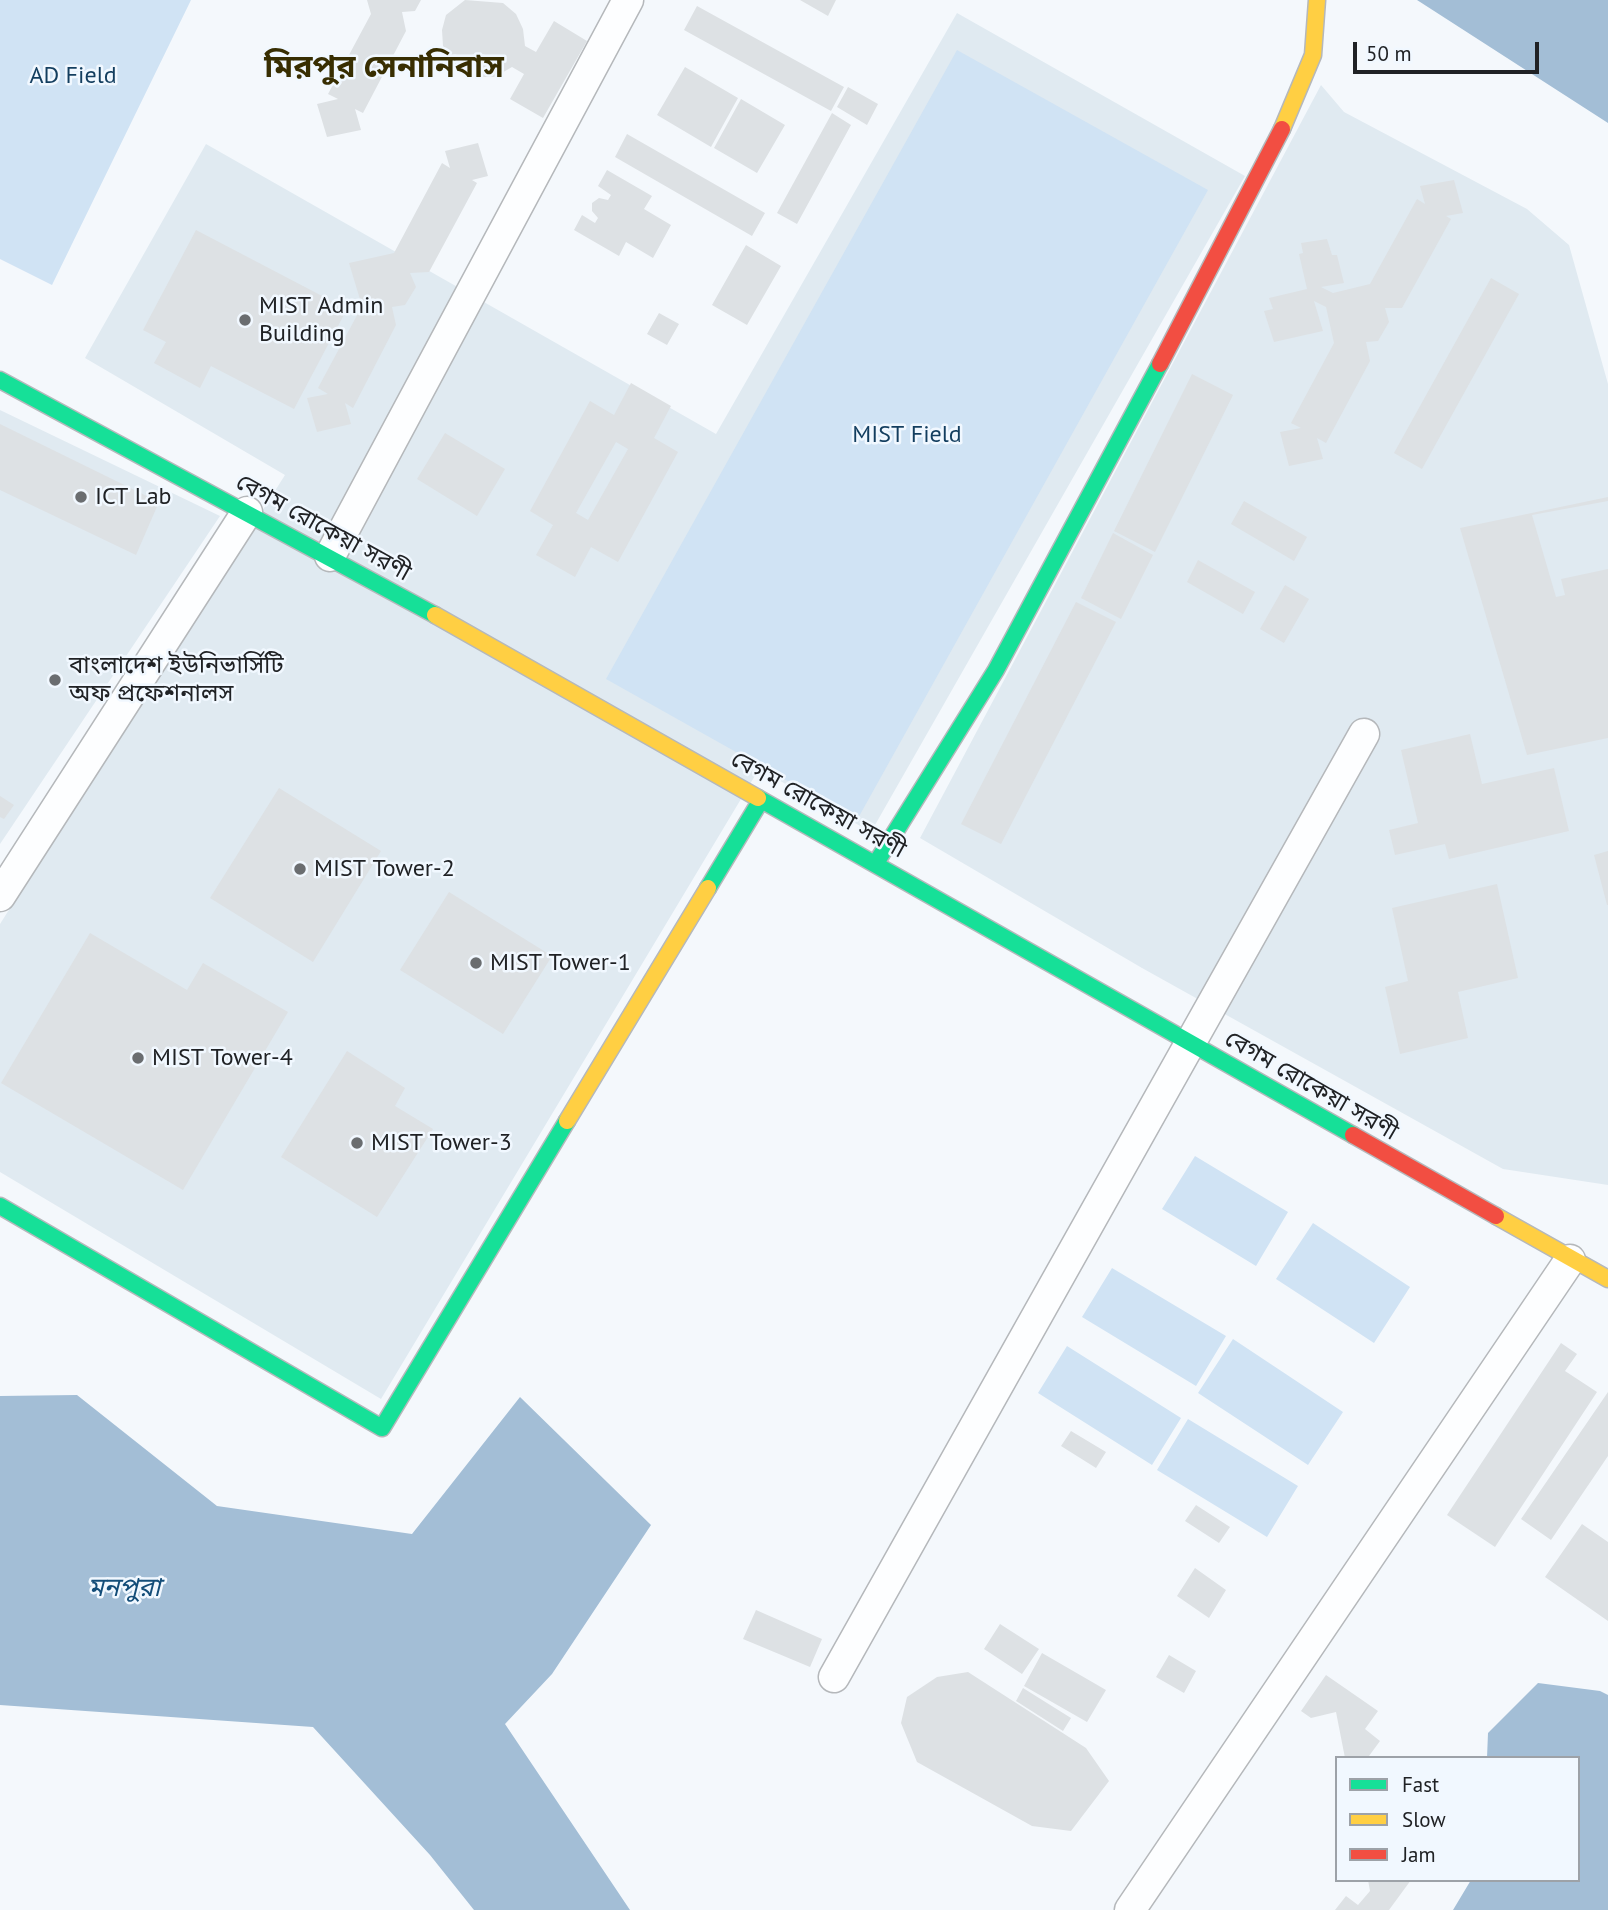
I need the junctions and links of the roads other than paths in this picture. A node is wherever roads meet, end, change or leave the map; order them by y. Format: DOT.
graph roads {
  1 [pos="628,0"];
  2 [pos="1317,0"];
  3 [pos="0,380"];
  4 [pos="247,512"];
  5 [pos="330,556"];
  6 [pos="1364,734"];
  7 [pos="761,800"];
  8 [pos="876,863"];
  9 [pos="0,896"];
  10 [pos="1191,1044"];
  11 [pos="0,1206"];
  12 [pos="1570,1260"];
  13 [pos="1608,1279"];
  14 [pos="834,1677"];
  15 [pos="1130,1910"];
  1 -- 5 [label="street"];
  2 -- 8 [label="street"];
  3 -- 4 [label="street, বেগম রোকেয়া সরণী"];
  4 -- 5 [label="street, বেগম রোকেয়া সরণী"];
  4 -- 9 [label="street"];
  5 -- 7 [label="street, বেগম রোকেয়া সরণী"];
  6 -- 10 [label="street"];
  7 -- 8 [label="street, বেগম রোকেয়া সরণী"];
  7 -- 11 [label="street"];
  8 -- 10 [label="street, বেগম রোকেয়া সরণী"];
  10 -- 12 [label="street, বেগম রোকেয়া সরণী"];
  10 -- 14 [label="street"];
  12 -- 13 [label="street, বেগম রোকেয়া সরণী"];
  12 -- 15 [label="street"];
}
